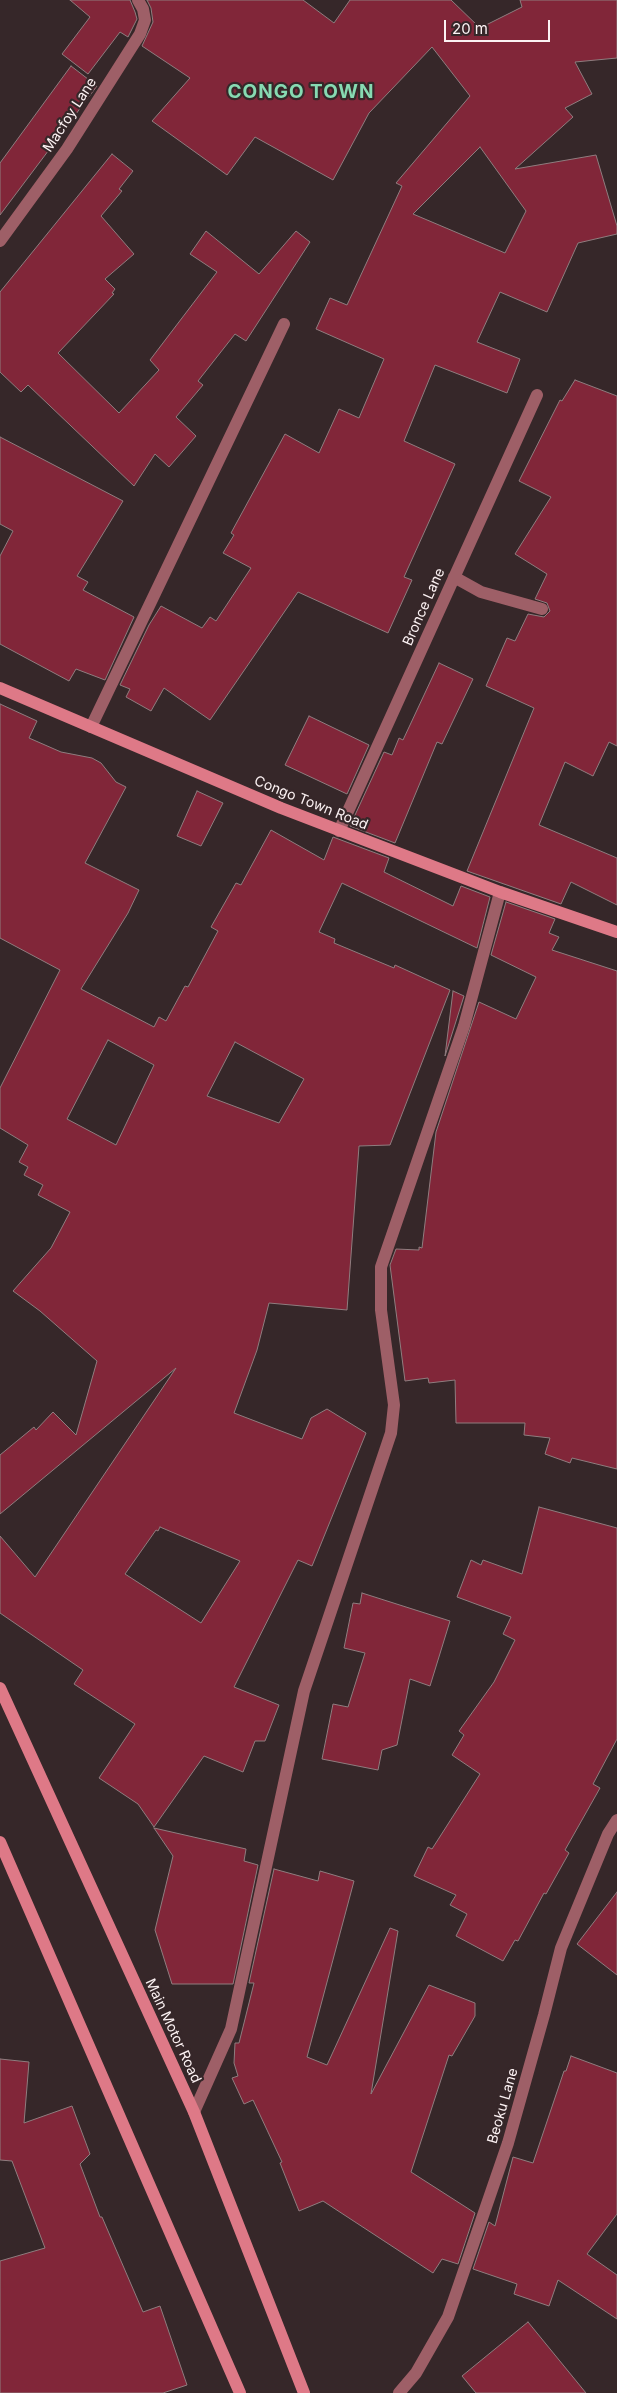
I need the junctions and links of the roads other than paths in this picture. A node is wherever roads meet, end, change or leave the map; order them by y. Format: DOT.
graph roads {
  1 [pos="138,0"];
  2 [pos="0,241"];
  3 [pos="284,324"];
  4 [pos="537,395"];
  5 [pos="454,577"];
  6 [pos="542,609"];
  7 [pos="0,688"];
  8 [pos="91,727"];
  9 [pos="339,831"];
  10 [pos="500,892"];
  11 [pos="617,932"];
  12 [pos="0,1688"];
  13 [pos="617,1820"];
  14 [pos="0,1842"];
  15 [pos="194,2112"];
  16 [pos="240,2393"];
  17 [pos="304,2393"];
  18 [pos="399,2393"];
  1 -- 2 [label="street, Macfoy Lane"];
  3 -- 8 [label="street"];
  4 -- 5 [label="street, Bronce Lane"];
  5 -- 6 [label="street"];
  5 -- 9 [label="street, Bronce Lane"];
  7 -- 8 [label="main road, Congo Town Road"];
  8 -- 9 [label="main road, Congo Town Road"];
  9 -- 10 [label="main road, Congo Town Road"];
  10 -- 11 [label="main road, Congo Town Road"];
  10 -- 15 [label="street"];
  12 -- 15 [label="main road, Main Motor Road"];
  13 -- 18 [label="street, Beoku Lane"];
  14 -- 16 [label="main road"];
  15 -- 17 [label="main road, Main Motor Road"];
}
